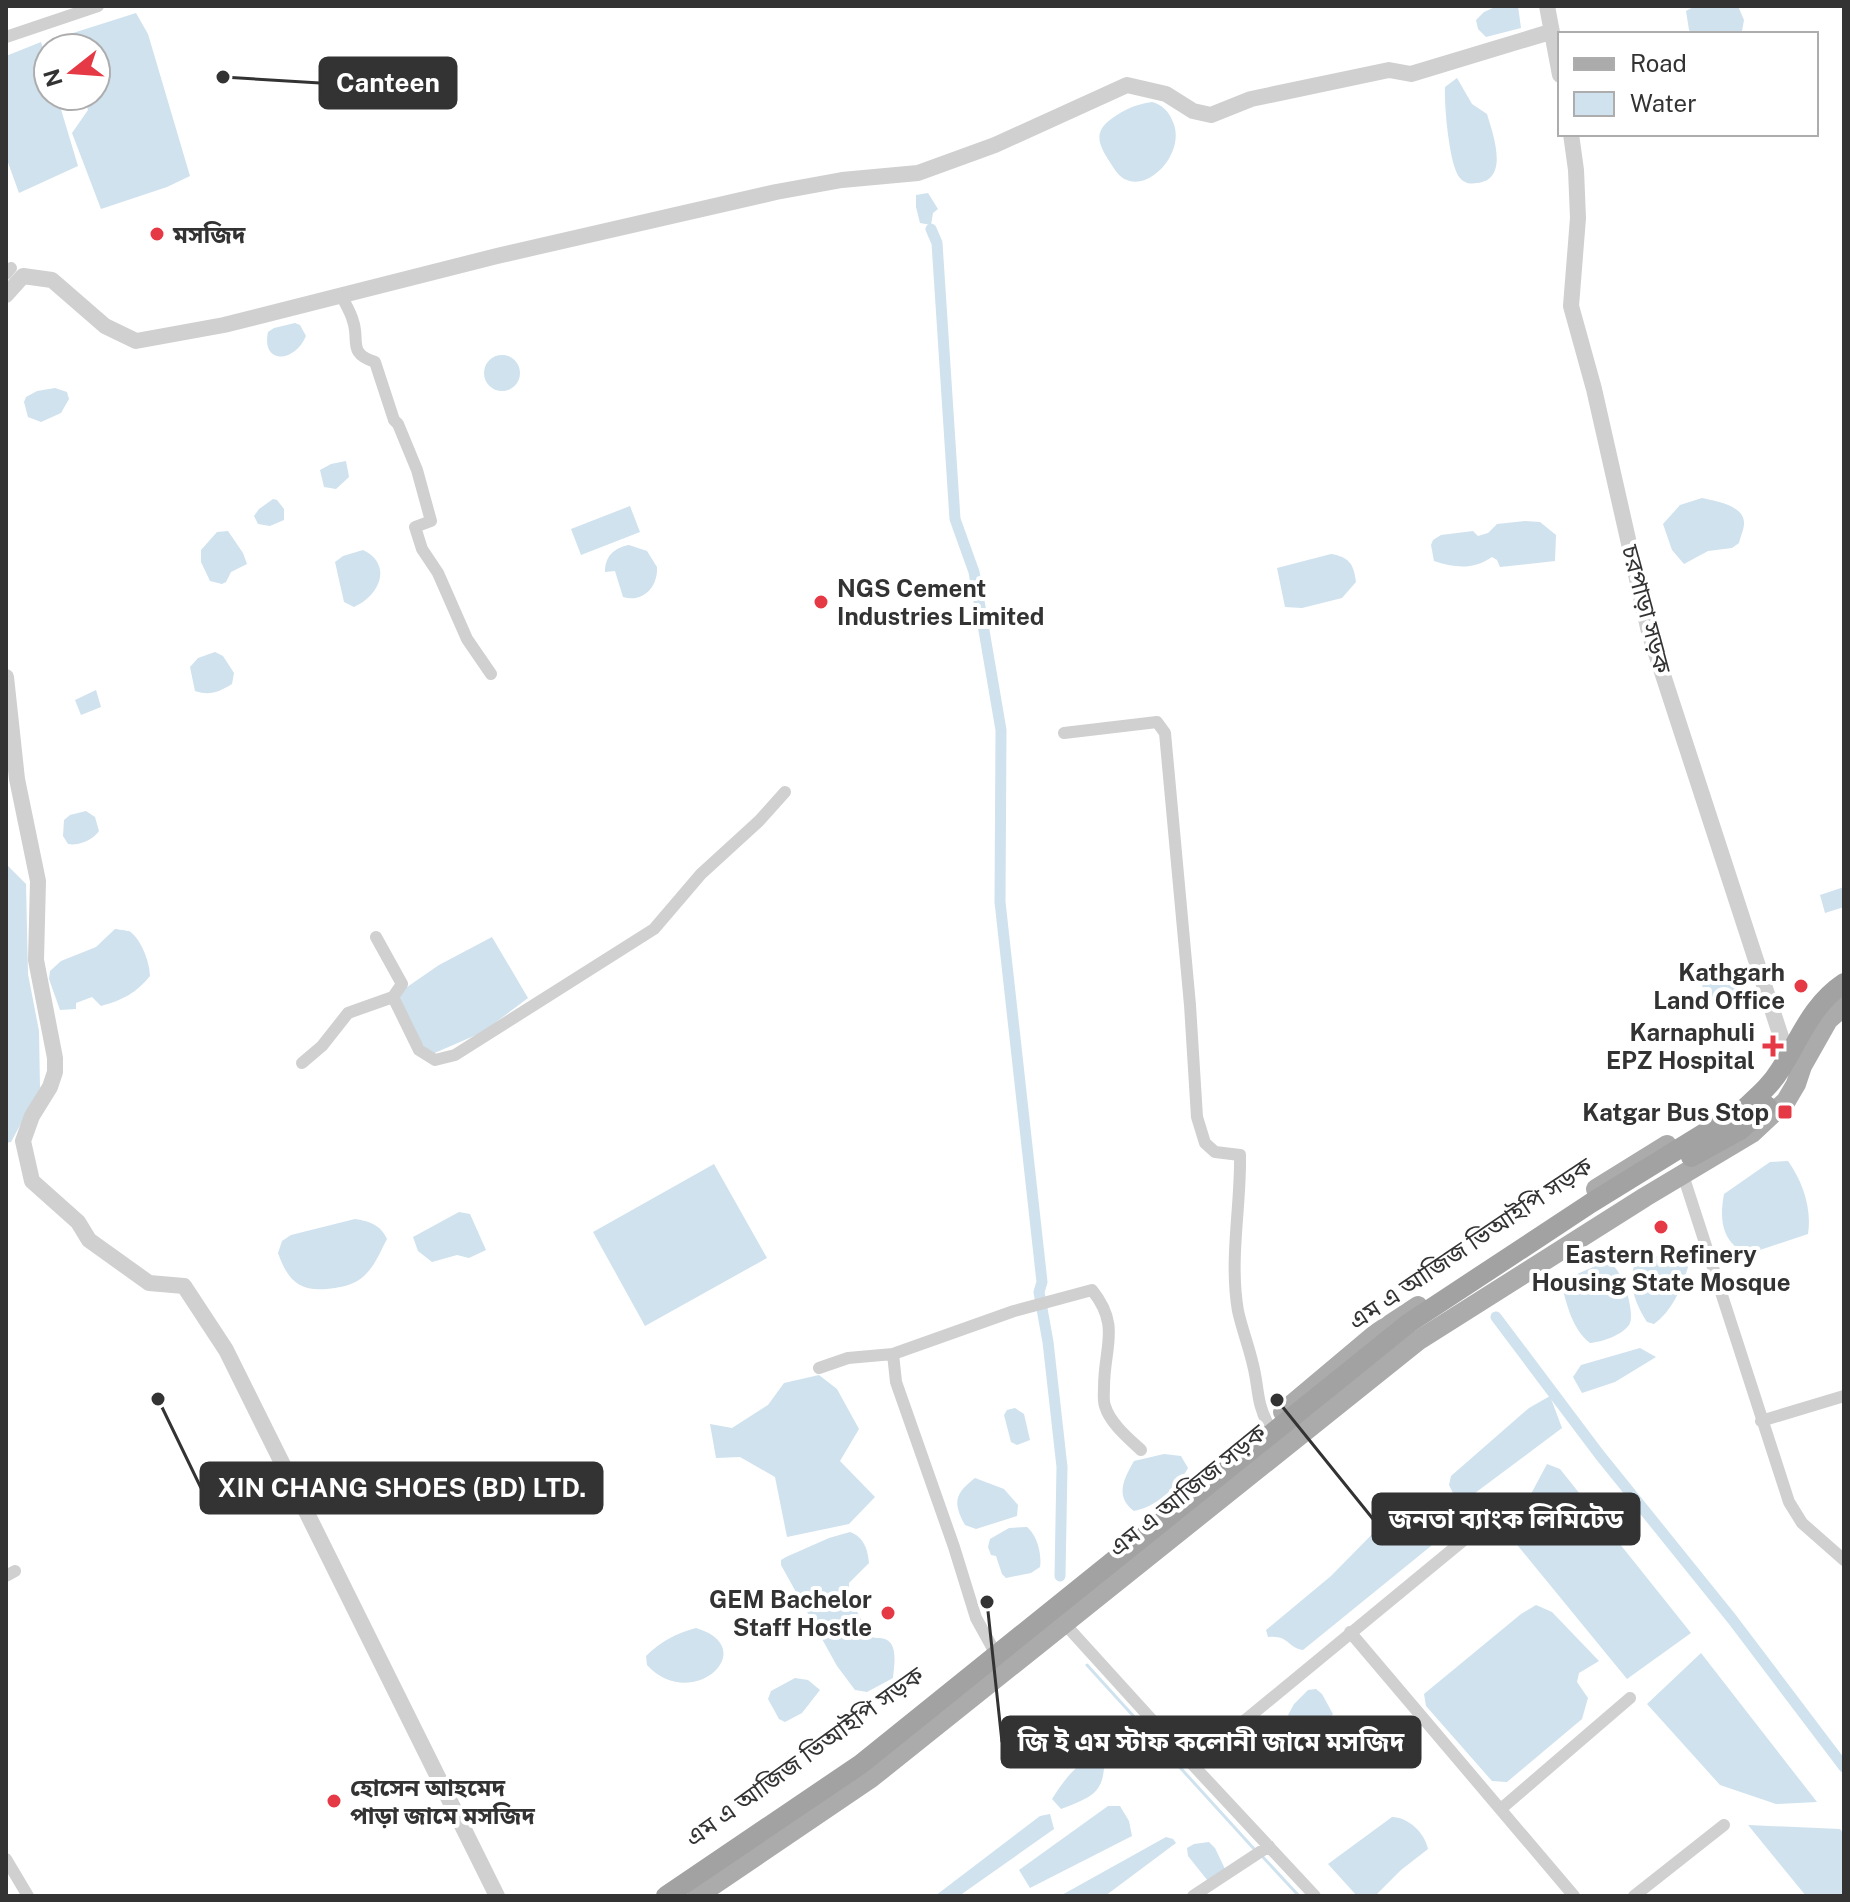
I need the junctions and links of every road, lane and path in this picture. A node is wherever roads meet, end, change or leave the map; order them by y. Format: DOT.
graph roads {
  1 [pos="98,6"];
  2 [pos="1547,6"];
  3 [pos="1550,32"];
  4 [pos="6,37"];
  5 [pos="1558,66"];
  6 [pos="1571,136"];
  7 [pos="6,295"];
  8 [pos="342,297"];
  9 [pos="491,674"];
  10 [pos="6,677"];
  11 [pos="1064,733"];
  12 [pos="785,792"];
  13 [pos="376,937"];
  14 [pos="1844,976"];
  15 [pos="1844,983"];
  16 [pos="1844,996"];
  17 [pos="393,997"];
  18 [pos="1844,1006"];
  19 [pos="1784,1046"];
  20 [pos="302,1063"];
  21 [pos="1799,1075"];
  22 [pos="1683,1175"];
  23 [pos="893,1354"];
  24 [pos="819,1368"];
  25 [pos="1844,1396"];
  26 [pos="1761,1421"];
  27 [pos="1268,1424"];
  28 [pos="1141,1450"];
  29 [pos="1482,1525"];
  30 [pos="1844,1560"];
  31 [pos="1063,1622"];
  32 [pos="1350,1632"];
  33 [pos="992,1647"];
  34 [pos="1630,1698"];
  35 [pos="1192,1764"];
  36 [pos="1502,1808"];
  37 [pos="1724,1825"];
  38 [pos="1269,1846"];
  39 [pos="6,1859"];
  40 [pos="28,1896"];
  41 [pos="497,1896"];
  42 [pos="652,1896"];
  43 [pos="666,1896"];
  44 [pos="685,1896"];
  45 [pos="697,1896"];
  46 [pos="1193,1896"];
  47 [pos="1315,1896"];
  48 [pos="1574,1896"];
  49 [pos="1634,1896"];
  1 -- 4 [label="street"];
  2 -- 3 [label="street"];
  3 -- 5 [label="street"];
  3 -- 8 [label="street"];
  6 -- 19 [label="street, চরপাড়া সড়ক"];
  7 -- 8 [label="street"];
  8 -- 9 [label="street"];
  10 -- 41 [label="street"];
  11 -- 27 [label="street"];
  12 -- 17 [label="street"];
  13 -- 17 [label="street"];
  14 -- 19 [label="main road, এম এ আজিজ ভিআইপি সড়ক"];
  15 -- 43 [label="highway, bridge"];
  16 -- 44 [label="highway, bridge"];
  17 -- 20 [label="street"];
  18 -- 21 [label="main road"];
  19 -- 21 [label="street, চরপাড়া সড়ক"];
  19 -- 27 [label="main road, এম এ আজিজ ভিআইপি সড়ক"];
  21 -- 22 [label="main road, এম এ আজিজ সড়ক"];
  22 -- 26 [label="street"];
  22 -- 31 [label="main road, এম এ আজিজ সড়ক"];
  23 -- 24 [label="street"];
  23 -- 28 [label="street"];
  23 -- 33 [label="street"];
  25 -- 26 [label="street"];
  26 -- 30 [label="street"];
  27 -- 33 [label="main road, এম এ আজিজ ভিআইপি সড়ক"];
  29 -- 32 [label="street"];
  31 -- 35 [label="street"];
  31 -- 45 [label="main road, এম এ আজিজ সড়ক"];
  32 -- 35 [label="street"];
  32 -- 36 [label="street"];
  33 -- 42 [label="main road, এম এ আজিজ ভিআইপি সড়ক"];
  34 -- 36 [label="street"];
  35 -- 38 [label="street"];
  36 -- 48 [label="street"];
  37 -- 49 [label="street"];
  38 -- 46 [label="street"];
  38 -- 47 [label="street"];
  39 -- 40 [label="street"];
}
